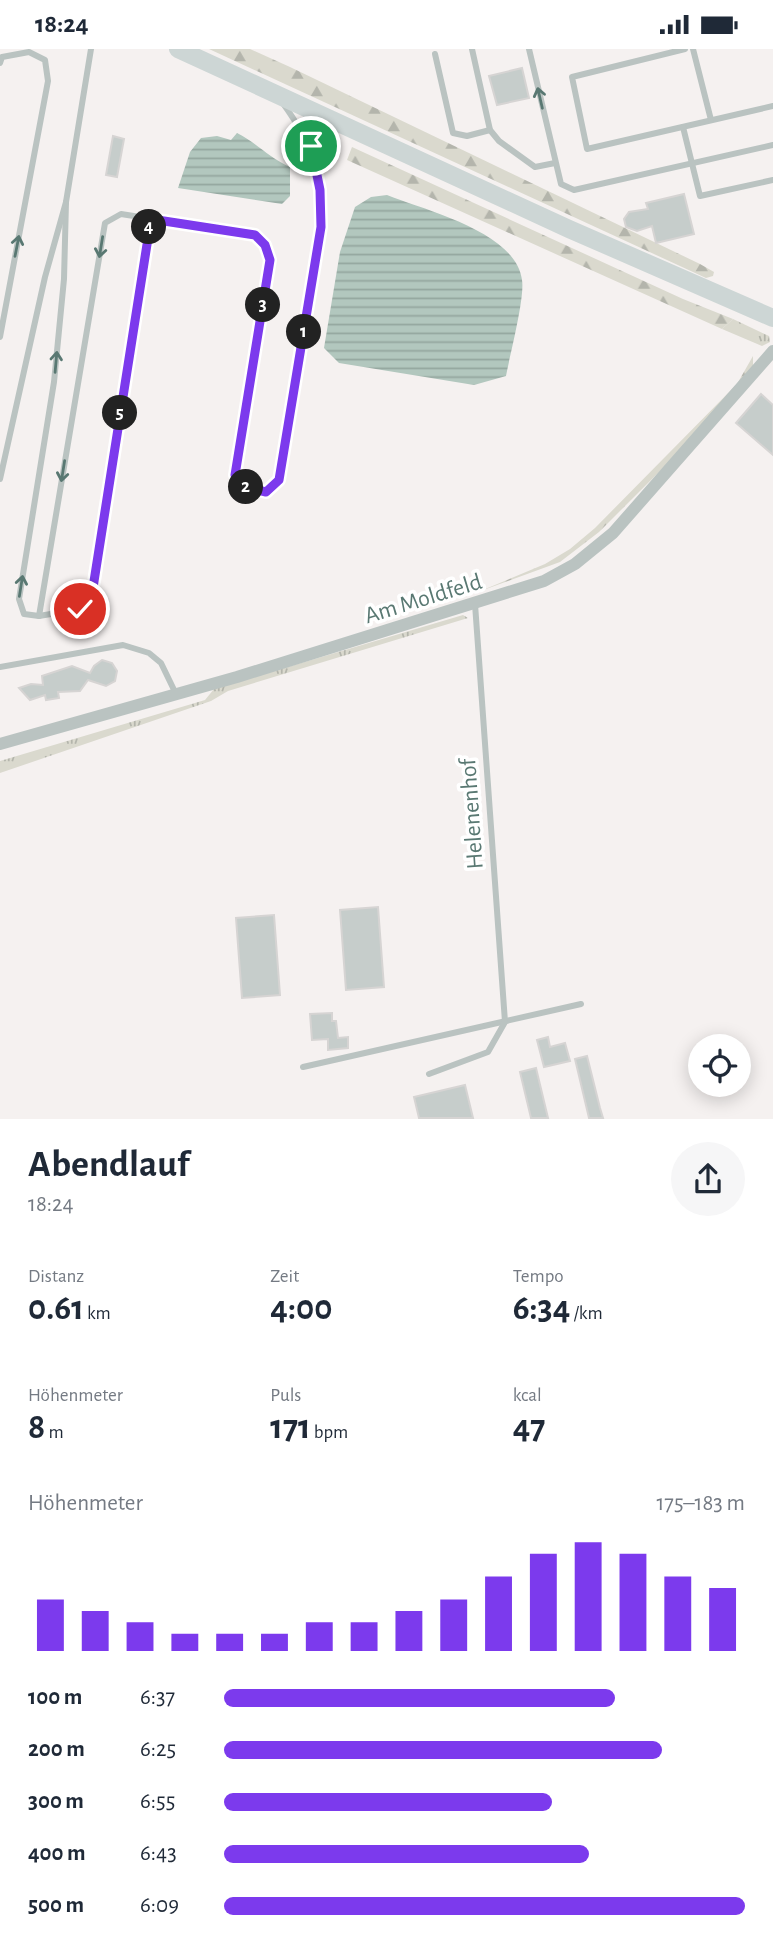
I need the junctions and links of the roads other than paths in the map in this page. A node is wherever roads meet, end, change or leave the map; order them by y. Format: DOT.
graph roads {
  1 [pos="92,49"];
  2 [pos="178,49"];
  3 [pos="472,49"];
  4 [pos="529,49"];
  5 [pos="685,49"];
  6 [pos="693,49"];
  7 [pos="435,54"];
  8 [pos="0,63"];
  9 [pos="279,97"];
  10 [pos="773,106"];
  11 [pos="711,120"];
  12 [pos="683,127"];
  13 [pos="490,130"];
  14 [pos="773,145"];
  15 [pos="555,163"];
  16 [pos="692,163"];
  17 [pos="773,180"];
  18 [pos="65,202"];
  19 [pos="151,219"];
  20 [pos="773,318"];
  21 [pos="0,337"];
  22 [pos="773,351"];
  23 [pos="0,479"];
  24 [pos="475,604"];
  25 [pos="39,616"];
  26 [pos="0,667"];
  27 [pos="176,694"];
  28 [pos="0,744"];
  29 [pos="581,1004"];
  30 [pos="505,1022"];
  31 [pos="303,1067"];
  32 [pos="429,1074"];
  1 -- 18 [label="lane"];
  2 -- 9 [label="main road"];
  3 -- 13 [label="lane"];
  15 -- 4 [label="lane, one-way"];
  5 -- 12 [label="lane"];
  6 -- 11 [label="lane"];
  7 -- 13 [label="lane"];
  21 -- 8 [label="lane, one-way"];
  9 -- 19 [label="lane"];
  9 -- 20 [label="main road"];
  10 -- 11 [label="lane"];
  11 -- 12 [label="lane"];
  12 -- 16 [label="lane"];
  13 -- 15 [label="lane"];
  14 -- 16 [label="lane"];
  15 -- 16 [label="lane"];
  16 -- 17 [label="lane"];
  18 -- 23 [label="lane"];
  25 -- 18 [label="lane, one-way"];
  19 -- 25 [label="lane"];
  19 -- 25 [label="lane, one-way"];
  22 -- 24 [label="street, Am Moldfeld"];
  24 -- 27 [label="street, Am Moldfeld"];
  24 -- 30 [label="lane, Helenenhof"];
  26 -- 27 [label="lane"];
  27 -- 28 [label="street, Am Moldfeld"];
  29 -- 30 [label="lane"];
  30 -- 31 [label="lane"];
  30 -- 32 [label="lane"];
}
